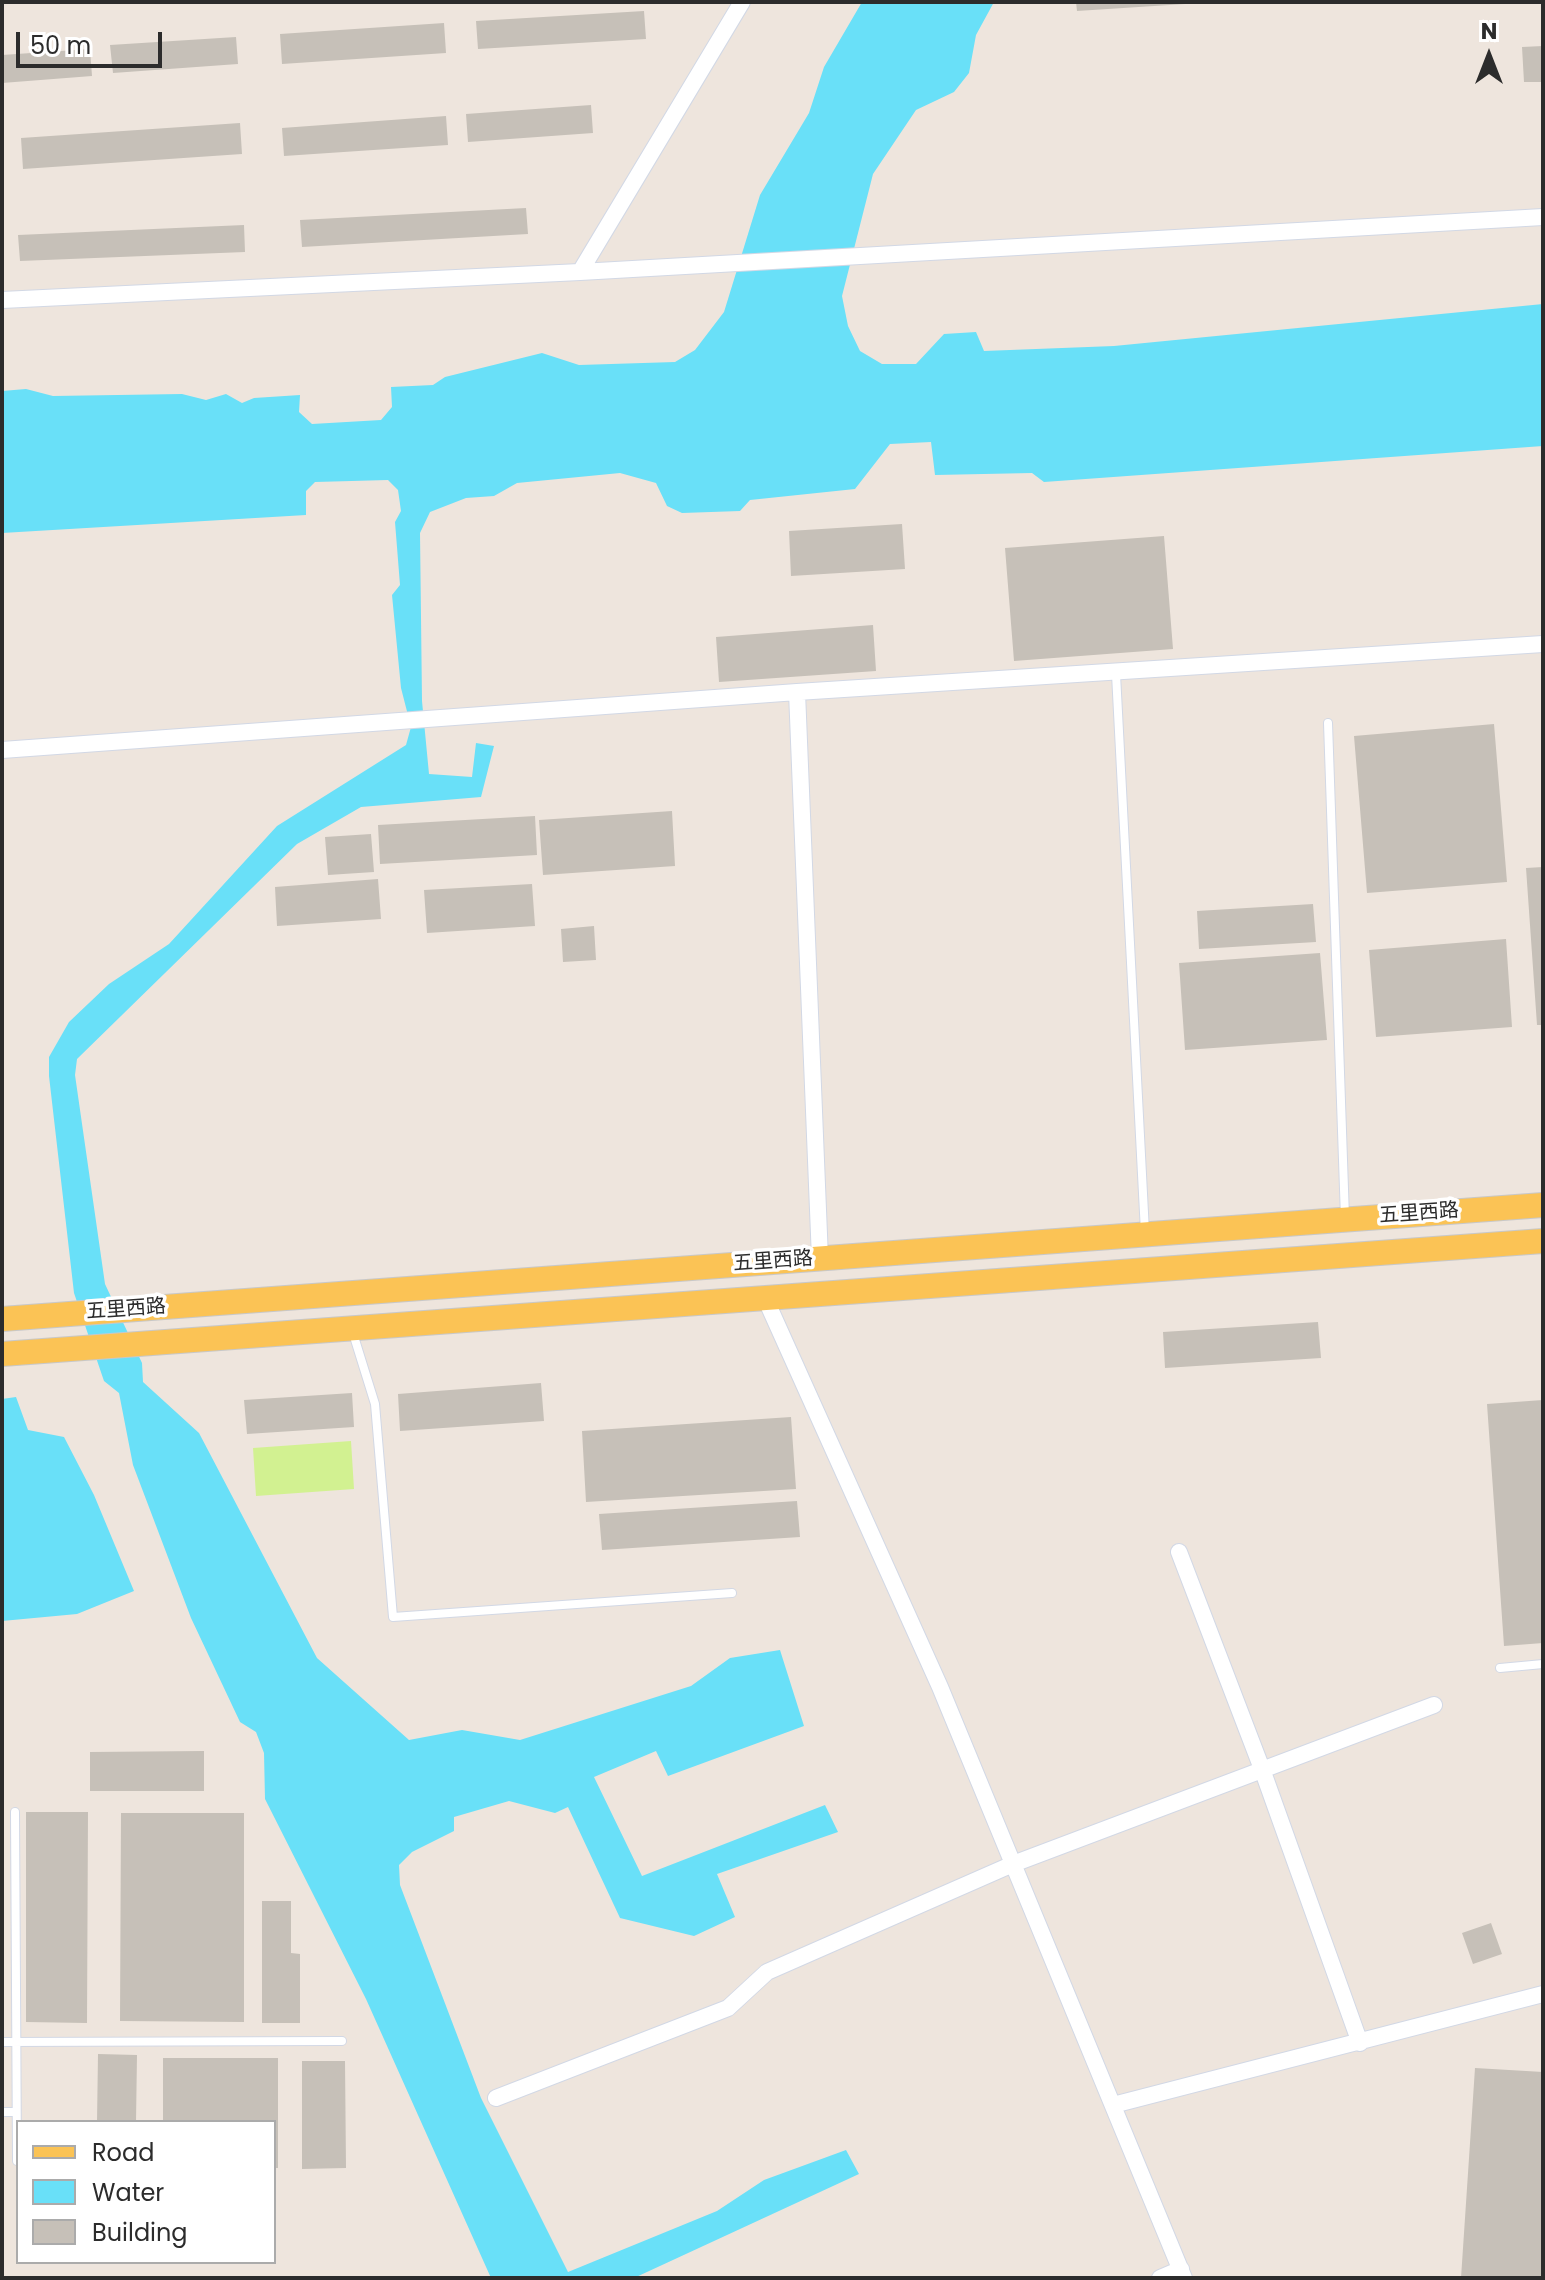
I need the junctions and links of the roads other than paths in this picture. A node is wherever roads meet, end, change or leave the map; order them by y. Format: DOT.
graph roads {
  1 [pos="742,2"];
  2 [pos="1543,217"];
  3 [pos="580,272"];
  4 [pos="2,300"];
  5 [pos="1543,644"];
  6 [pos="1116,674"];
  7 [pos="797,692"];
  8 [pos="1328,723"];
  9 [pos="2,750"];
  10 [pos="1543,1205"];
  11 [pos="1345,1220"];
  12 [pos="1145,1235"];
  13 [pos="1543,1241"];
  14 [pos="820,1259"];
  15 [pos="766,1300"];
  16 [pos="2,1319"];
  17 [pos="351,1329"];
  18 [pos="2,1354"];
  19 [pos="1179,1552"];
  20 [pos="732,1593"];
  21 [pos="1543,1664"];
  22 [pos="1500,1668"];
  23 [pos="1434,1705"];
  24 [pos="1262,1769"];
  25 [pos="15,1812"];
  26 [pos="1013,1864"];
  27 [pos="1543,1994"];
  28 [pos="342,2041"];
  29 [pos="2,2042"];
  30 [pos="16,2042"];
  31 [pos="1360,2043"];
  32 [pos="496,2098"];
  33 [pos="1113,2105"];
  34 [pos="2,2112"];
  35 [pos="16,2112"];
  36 [pos="16,2120"];
  37 [pos="1182,2274"];
  38 [pos="1160,2278"];
  1 -- 3 [label="street"];
  2 -- 3 [label="street"];
  3 -- 4 [label="street"];
  5 -- 6 [label="street"];
  6 -- 7 [label="street"];
  6 -- 12 [label="lane"];
  7 -- 9 [label="street"];
  7 -- 14 [label="street"];
  8 -- 11 [label="lane"];
  10 -- 11 [label="main road, 五里西路"];
  11 -- 12 [label="main road, 五里西路"];
  12 -- 14 [label="main road, 五里西路"];
  13 -- 15 [label="main road, 五里西路"];
  14 -- 16 [label="main road, 五里西路"];
  15 -- 17 [label="main road, 五里西路"];
  15 -- 26 [label="street"];
  17 -- 18 [label="main road, 五里西路"];
  17 -- 20 [label="lane"];
  19 -- 24 [label="street"];
  21 -- 22 [label="lane"];
  23 -- 24 [label="street"];
  24 -- 26 [label="street"];
  24 -- 31 [label="street"];
  25 -- 30 [label="lane"];
  26 -- 32 [label="street"];
  26 -- 33 [label="street"];
  27 -- 31 [label="street"];
  28 -- 30 [label="lane"];
  29 -- 30 [label="lane"];
  30 -- 35 [label="lane"];
  31 -- 33 [label="street"];
  33 -- 37 [label="street"];
  34 -- 35 [label="lane"];
  35 -- 36 [label="lane"];
  37 -- 38 [label="street"];
}
